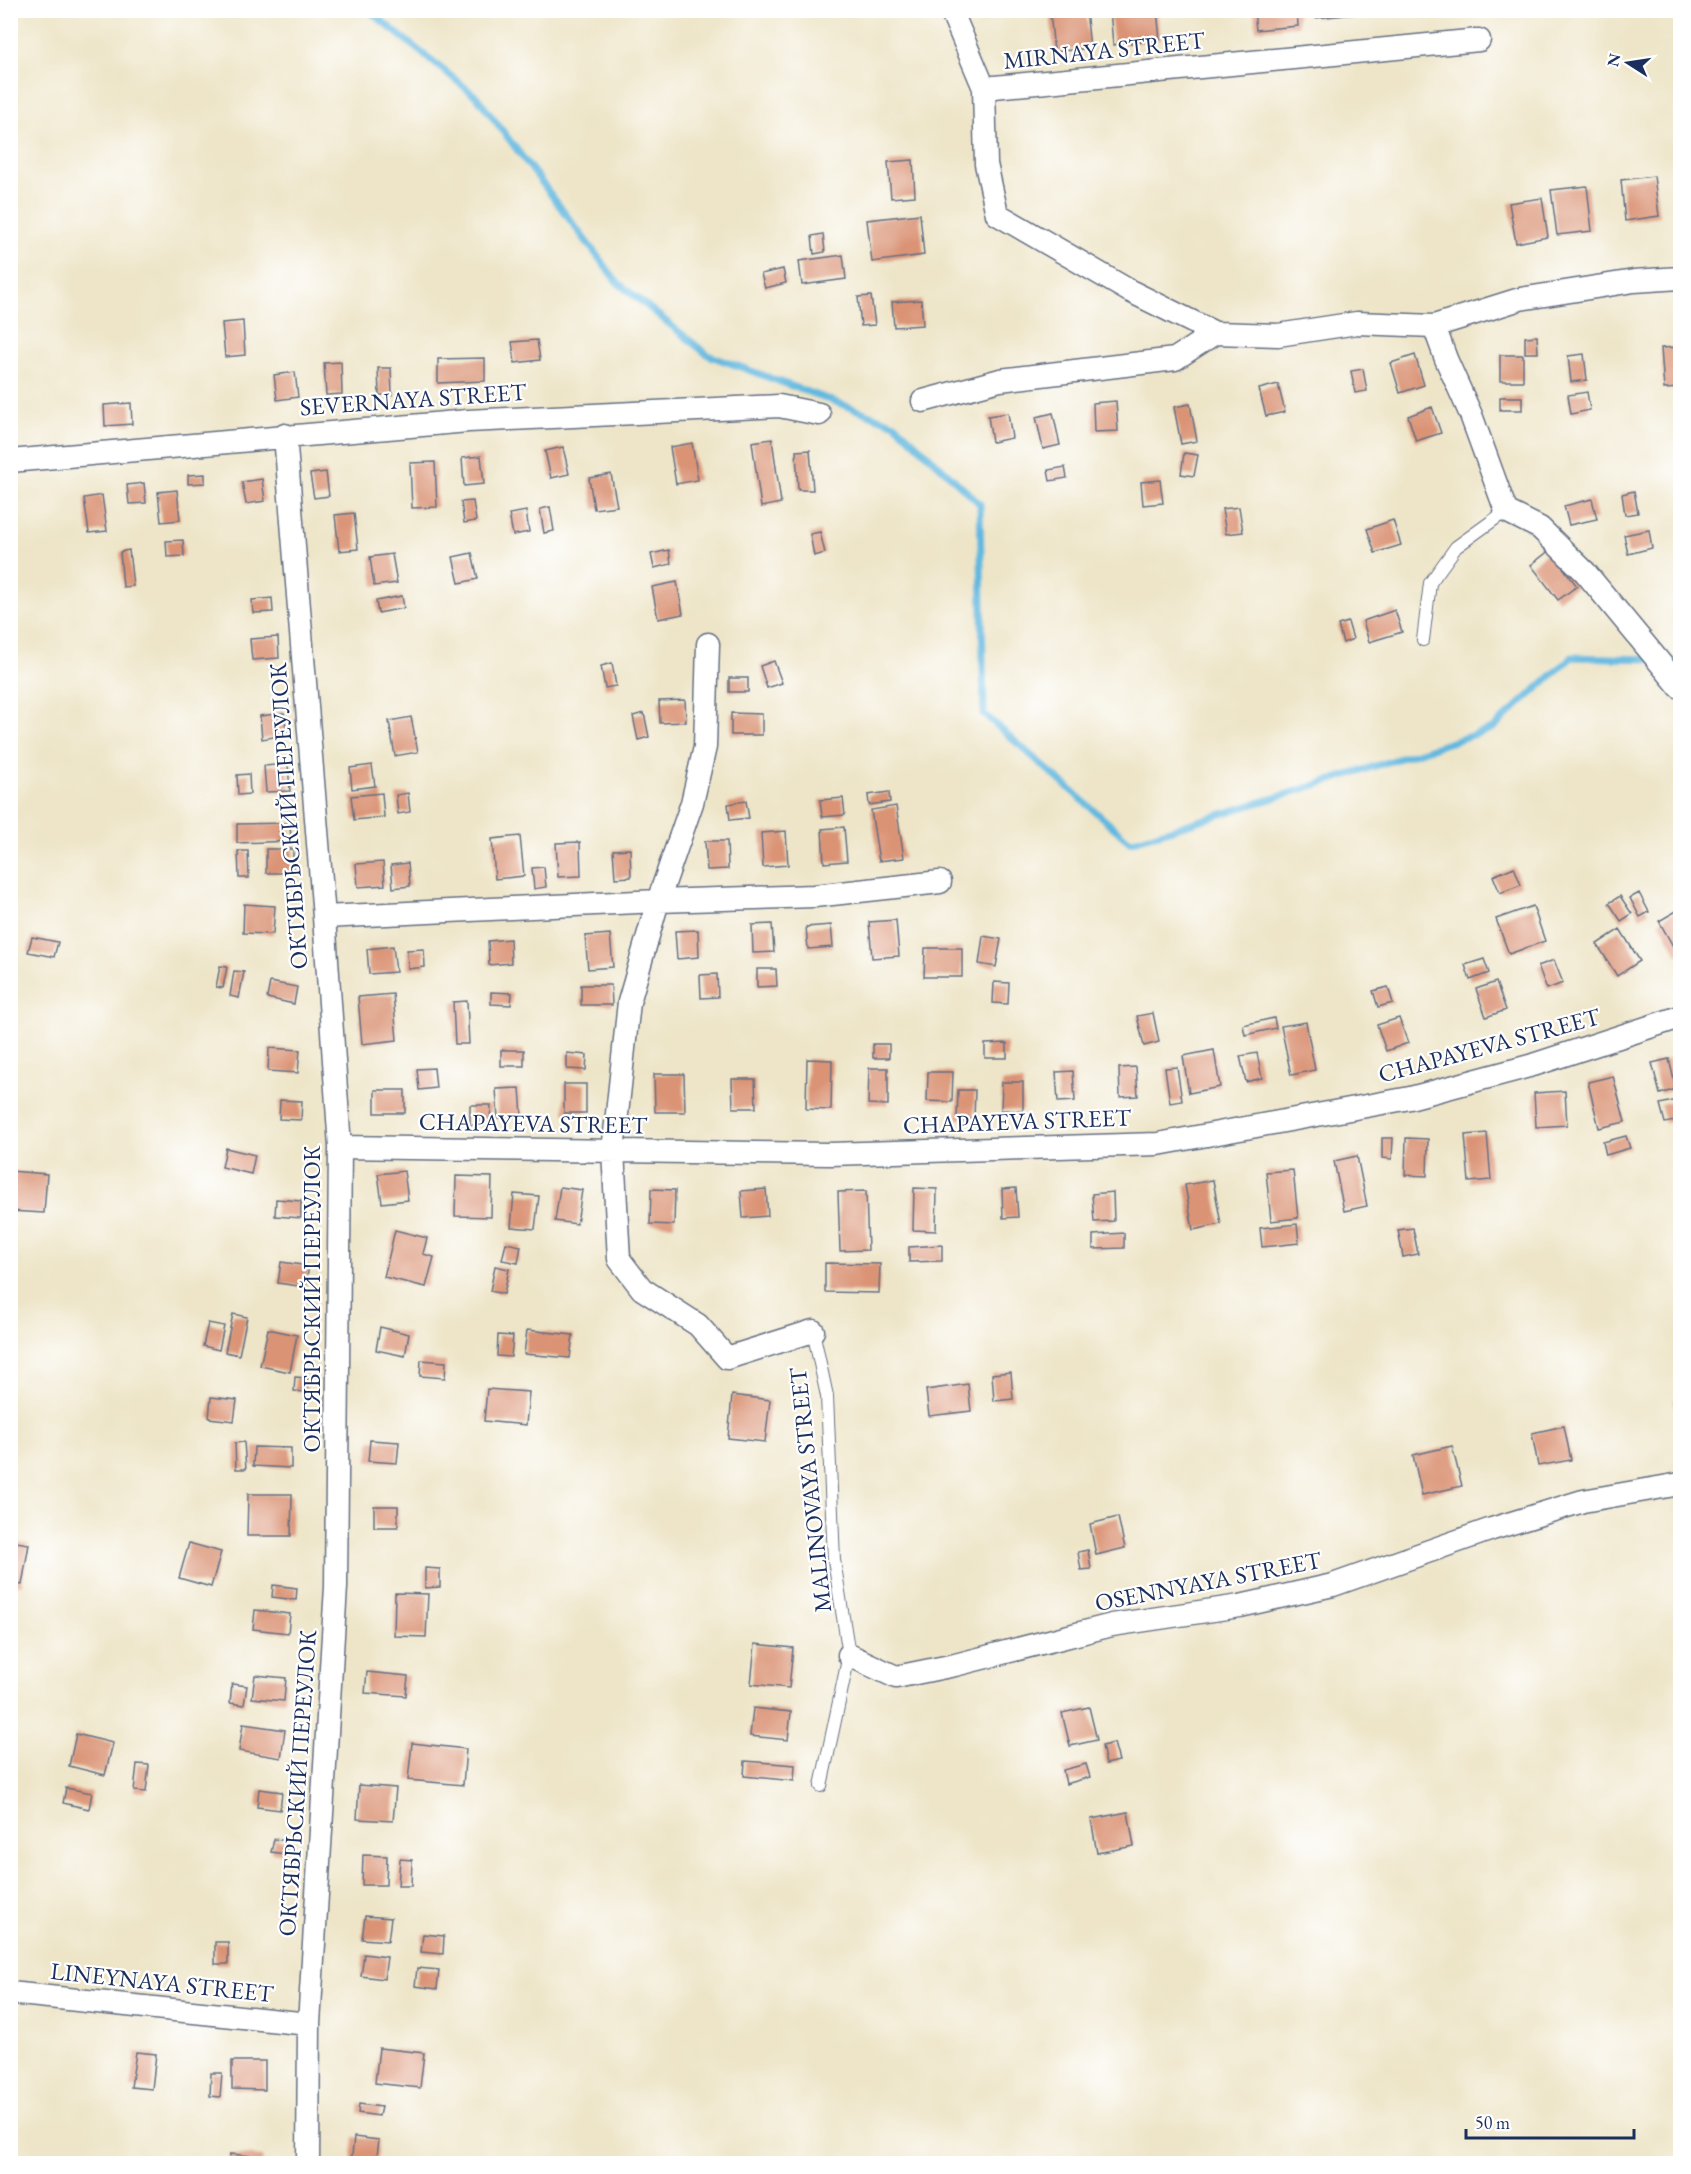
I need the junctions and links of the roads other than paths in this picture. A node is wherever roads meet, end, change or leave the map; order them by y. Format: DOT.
graph roads {
  1 [pos="951,10"];
  2 [pos="1479,40"];
  3 [pos="984,88"];
  4 [pos="1680,278"];
  5 [pos="1434,326"];
  6 [pos="1215,333"];
  7 [pos="923,401"];
  8 [pos="819,414"];
  9 [pos="285,435"];
  10 [pos="10,461"];
  11 [pos="1506,511"];
  12 [pos="1423,640"];
  13 [pos="708,644"];
  14 [pos="1680,687"];
  15 [pos="940,882"];
  16 [pos="658,901"];
  17 [pos="324,917"];
  18 [pos="1680,1017"];
  19 [pos="340,1148"];
  20 [pos="613,1151"];
  21 [pos="813,1331"];
  22 [pos="1680,1484"];
  23 [pos="849,1655"];
  24 [pos="821,1786"];
  25 [pos="10,1993"];
  26 [pos="309,2024"];
  27 [pos="308,2163"];
  1 -- 3 [label="street"];
  2 -- 3 [label="street, MIRNAYA STREET"];
  3 -- 6 [label="street"];
  4 -- 5 [label="street"];
  5 -- 6 [label="street"];
  5 -- 11 [label="street"];
  6 -- 7 [label="street"];
  8 -- 9 [label="street, SEVERNAYA STREET"];
  9 -- 10 [label="street, SEVERNAYA STREET"];
  9 -- 17 [label="street, ОКТЯБРЬСКИЙ ПЕРЕУЛОК"];
  11 -- 12 [label="lane"];
  11 -- 14 [label="street"];
  13 -- 16 [label="street"];
  15 -- 16 [label="street"];
  16 -- 17 [label="street"];
  16 -- 20 [label="street"];
  17 -- 19 [label="street, ОКТЯБРЬСКИЙ ПЕРЕУЛОК"];
  18 -- 20 [label="street, CHAPAYEVA STREET"];
  19 -- 20 [label="street, CHAPAYEVA STREET"];
  19 -- 26 [label="street, ОКТЯБРЬСКИЙ ПЕРЕУЛОК"];
  20 -- 21 [label="street"];
  21 -- 23 [label="lane, MALINOVAYA STREET"];
  22 -- 23 [label="street, OSENNYAYA STREET"];
  23 -- 24 [label="lane, MALINOVAYA STREET"];
  25 -- 26 [label="street, LINEYNAYA STREET"];
  26 -- 27 [label="street, ОКТЯБРЬСКИЙ ПЕРЕУЛОК"];
}
